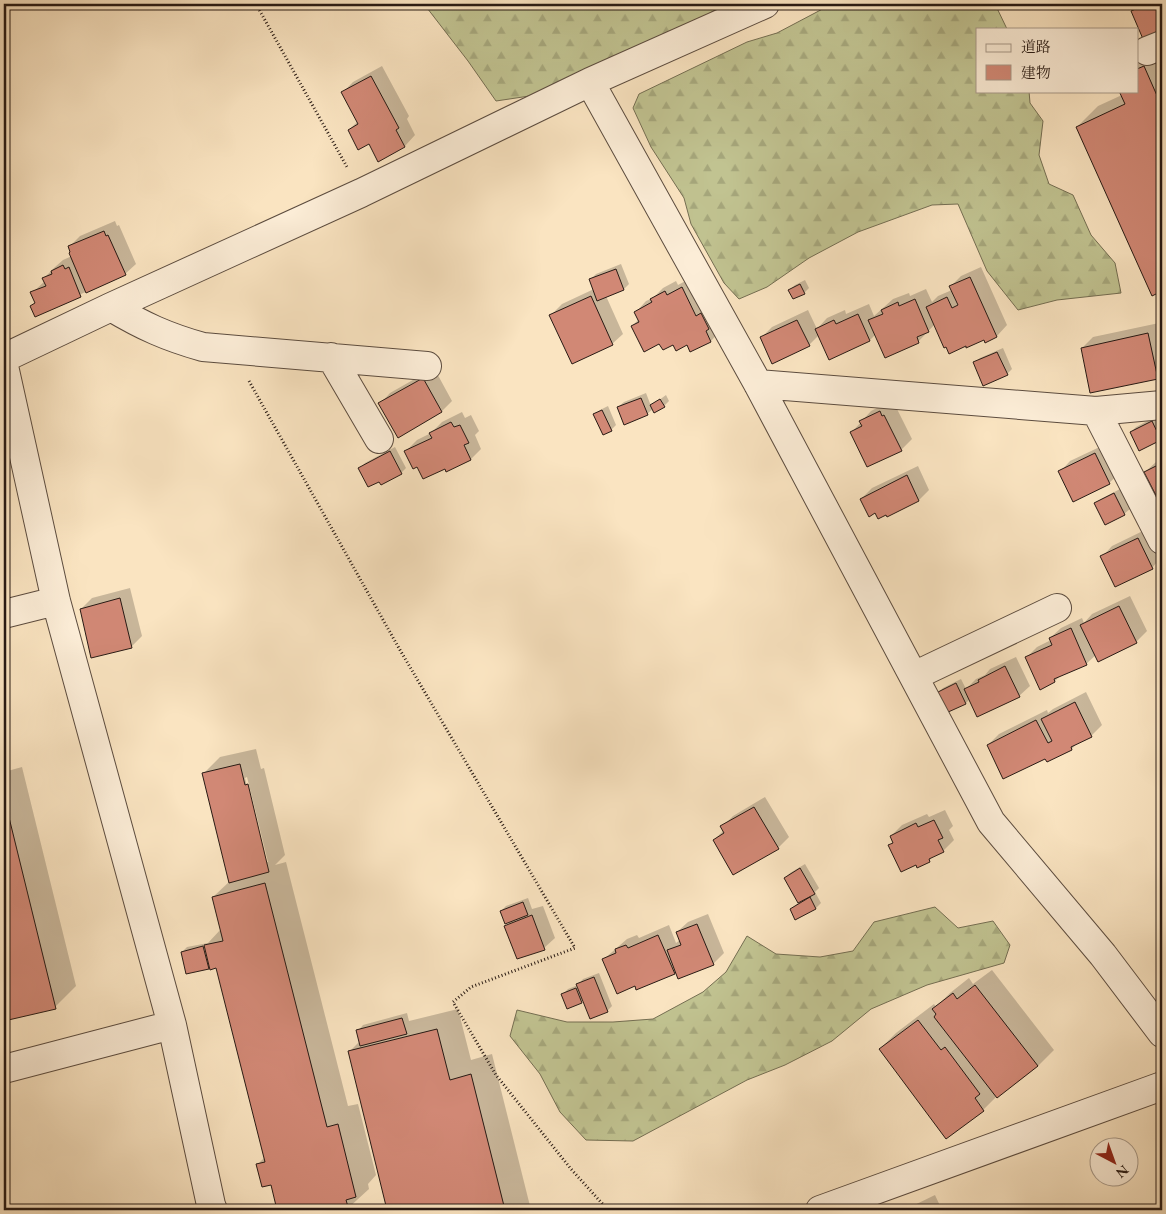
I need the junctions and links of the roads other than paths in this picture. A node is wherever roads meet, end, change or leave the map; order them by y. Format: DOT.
graph roads {
  1 [pos="765,4"];
  2 [pos="590,82"];
  3 [pos="111,307"];
  4 [pos="331,357"];
  5 [pos="4,358"];
  6 [pos="4,366"];
  7 [pos="427,366"];
  8 [pos="758,384"];
  9 [pos="1162,405"];
  10 [pos="1096,410"];
  11 [pos="379,439"];
  12 [pos="1162,540"];
  13 [pos="56,601"];
  14 [pos="1057,608"];
  15 [pos="4,614"];
  16 [pos="914,676"];
  17 [pos="172,1025"];
  18 [pos="1162,1033"];
  19 [pos="4,1069"];
  20 [pos="1162,1086"];
  21 [pos="213,1210"];
  22 [pos="820,1210"];
  1 -- 2 [label="street"];
  2 -- 3 [label="street"];
  2 -- 8 [label="street"];
  3 -- 4 [label="street"];
  3 -- 5 [label="street"];
  4 -- 7 [label="street"];
  4 -- 11 [label="street"];
  6 -- 13 [label="street"];
  8 -- 10 [label="street"];
  8 -- 16 [label="street"];
  9 -- 10 [label="street"];
  10 -- 12 [label="street"];
  13 -- 15 [label="street"];
  13 -- 17 [label="street"];
  14 -- 16 [label="street"];
  16 -- 18 [label="street"];
  17 -- 19 [label="street"];
  17 -- 21 [label="street"];
  20 -- 22 [label="street"];
}
